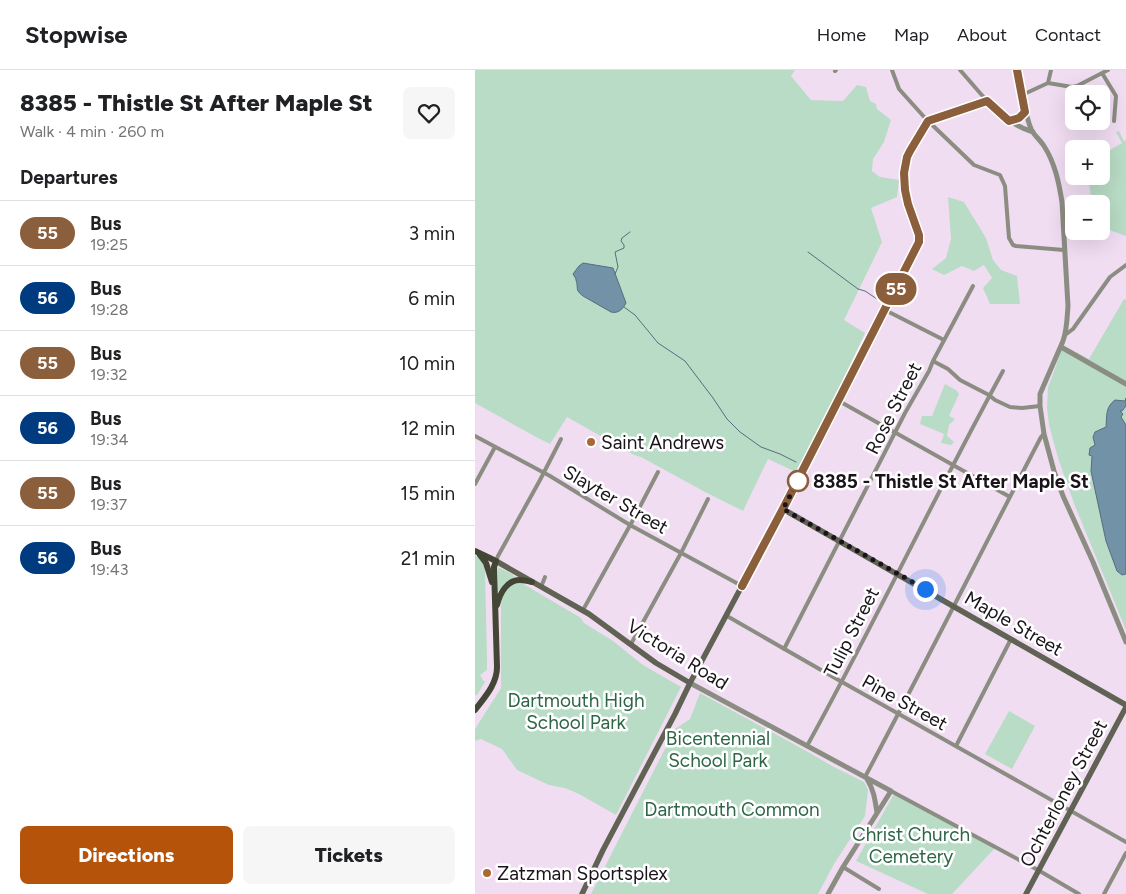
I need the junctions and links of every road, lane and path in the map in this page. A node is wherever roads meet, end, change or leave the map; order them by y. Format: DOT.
graph roads {
  1 [pos="892,70"];
  2 [pos="959,70"];
  3 [pos="1017,70"];
  4 [pos="1051,70"];
  5 [pos="1107,70"];
  6 [pos="1103,73"];
  7 [pos="1048,83"];
  8 [pos="1022,95"];
  9 [pos="987,101"];
  10 [pos="1025,112"];
  11 [pos="928,121"];
  12 [pos="1009,121"];
  13 [pos="1114,121"];
  14 [pos="1033,132"];
  15 [pos="1063,221"];
  16 [pos="1065,250"];
  17 [pos="1126,265"];
  18 [pos="973,286"];
  19 [pos="885,310"];
  20 [pos="1065,335"];
  21 [pos="944,340"];
  22 [pos="1061,347"];
  23 [pos="933,361"];
  24 [pos="1003,371"];
  25 [pos="1126,384"];
  26 [pos="989,395"];
  27 [pos="839,401"];
  28 [pos="1040,406"];
  29 [pos="896,433"];
  30 [pos="1044,434"];
  31 [pos="475,436"];
  32 [pos="561,439"];
  33 [pos="495,447"];
  34 [pos="953,466"];
  35 [pos="658,472"];
  36 [pos="544,473"];
  37 [pos="475,484"];
  38 [pos="1010,497"];
  39 [pos="708,499"];
  40 [pos="783,509"];
  41 [pos="630,525"];
  42 [pos="840,541"];
  43 [pos="477,552"];
  44 [pos="681,553"];
  45 [pos="496,561"];
  46 [pos="897,573"];
  47 [pos="545,577"];
  48 [pos="532,582"];
  49 [pos="742,586"];
  50 [pos="541,587"];
  51 [pos="494,588"];
  52 [pos="954,606"];
  53 [pos="583,610"];
  54 [pos="495,613"];
  55 [pos="727,616"];
  56 [pos="1011,639"];
  57 [pos="1126,642"];
  58 [pos="631,644"];
  59 [pos="784,649"];
  60 [pos="842,682"];
  61 [pos="690,683"];
  62 [pos="1126,706"];
  63 [pos="475,710"];
  64 [pos="899,714"];
  65 [pos="807,746"];
  66 [pos="956,746"];
  67 [pos="866,778"];
  68 [pos="891,791"];
  69 [pos="1070,811"];
  70 [pos="877,813"];
  71 [pos="1126,842"];
  72 [pos="1126,853"];
  73 [pos="843,867"];
  74 [pos="1038,870"];
  75 [pos="879,889"];
  76 [pos="582,894"];
  77 [pos="829,894"];
  78 [pos="1026,894"];
  79 [pos="1079,894"];
  80 [pos="1104,894"];
  1 -- 11 [label="street"];
  2 -- 9 [label="street"];
  3 -- 8 [label="street"];
  4 -- 7 [label="street"];
  5 -- 6 [label="street"];
  6 -- 7 [label="street"];
  6 -- 13 [label="street"];
  7 -- 8 [label="street"];
  8 -- 10 [label="street"];
  9 -- 11 [label="street"];
  9 -- 12 [label="street"];
  10 -- 12 [label="street"];
  10 -- 14 [label="street"];
  11 -- 16 [label="street"];
  11 -- 19 [label="street"];
  12 -- 14 [label="street"];
  14 -- 15 [label="street"];
  15 -- 16 [label="street"];
  16 -- 20 [label="street"];
  17 -- 20 [label="street"];
  18 -- 21 [label="street, Rose Street"];
  19 -- 21 [label="street"];
  19 -- 27 [label="street"];
  20 -- 22 [label="street"];
  21 -- 23 [label="street, Rose Street"];
  22 -- 25 [label="street"];
  22 -- 28 [label="street"];
  23 -- 26 [label="street"];
  23 -- 29 [label="street, Rose Street"];
  24 -- 26 [label="street, Tulip Street"];
  26 -- 28 [label="street"];
  26 -- 34 [label="street, Tulip Street"];
  27 -- 29 [label="street"];
  27 -- 40 [label="street"];
  28 -- 30 [label="street"];
  29 -- 34 [label="street"];
  29 -- 42 [label="street, Rose Street"];
  30 -- 38 [label="street"];
  30 -- 57 [label="street"];
  31 -- 33 [label="street, Slayter Street"];
  32 -- 36 [label="street"];
  33 -- 36 [label="street, Slayter Street"];
  33 -- 37 [label="street"];
  34 -- 38 [label="street"];
  34 -- 46 [label="street, Tulip Street"];
  35 -- 41 [label="street"];
  36 -- 41 [label="street, Slayter Street"];
  36 -- 45 [label="street"];
  38 -- 52 [label="street"];
  39 -- 44 [label="street"];
  40 -- 42 [label="main road, Maple Street"];
  40 -- 49 [label="main road"];
  41 -- 44 [label="street, Slayter Street"];
  41 -- 53 [label="street"];
  42 -- 46 [label="main road, Maple Street"];
  42 -- 59 [label="street, Rose Street"];
  43 -- 45 [label="main road, Victoria Road"];
  43 -- 51 [label="main road"];
  44 -- 49 [label="street, Slayter Street"];
  44 -- 58 [label="street"];
  45 -- 48 [label="main road, Victoria Road"];
  45 -- 51 [label="main road"];
  46 -- 52 [label="main road, Maple Street"];
  46 -- 60 [label="street, Tulip Street"];
  47 -- 50 [label="street"];
  48 -- 50 [label="main road, Victoria Road"];
  48 -- 54 [label="main road"];
  49 -- 55 [label="main road"];
  50 -- 53 [label="main road, Victoria Road"];
  51 -- 54 [label="main road"];
  52 -- 56 [label="main road, Maple Street"];
  52 -- 64 [label="street"];
  53 -- 58 [label="main road, Victoria Road"];
  54 -- 63 [label="main road"];
  55 -- 59 [label="street, Pine Street"];
  55 -- 61 [label="main road"];
  56 -- 62 [label="main road, Maple Street"];
  56 -- 66 [label="street"];
  58 -- 61 [label="main road, Victoria Road"];
  59 -- 60 [label="street, Pine Street"];
  60 -- 64 [label="street, Pine Street"];
  60 -- 65 [label="street, Tulip Street"];
  61 -- 65 [label="street, Victoria Road"];
  61 -- 76 [label="main road"];
  62 -- 69 [label="main road, Ochterloney Street"];
  64 -- 66 [label="street, Pine Street"];
  64 -- 67 [label="street"];
  65 -- 67 [label="street, Victoria Road"];
  66 -- 69 [label="street, Pine Street"];
  67 -- 68 [label="street, Victoria Road"];
  67 -- 70 [label="street"];
  68 -- 70 [label="street"];
  68 -- 74 [label="street, Victoria Road"];
  69 -- 71 [label="street, Pine Street"];
  69 -- 74 [label="main road, Ochterloney Street"];
  70 -- 73 [label="street"];
  72 -- 80 [label="street"];
  73 -- 75 [label="street"];
  73 -- 77 [label="street"];
  74 -- 78 [label="main road, Ochterloney Street"];
  74 -- 79 [label="street, Victoria Road"];
}
